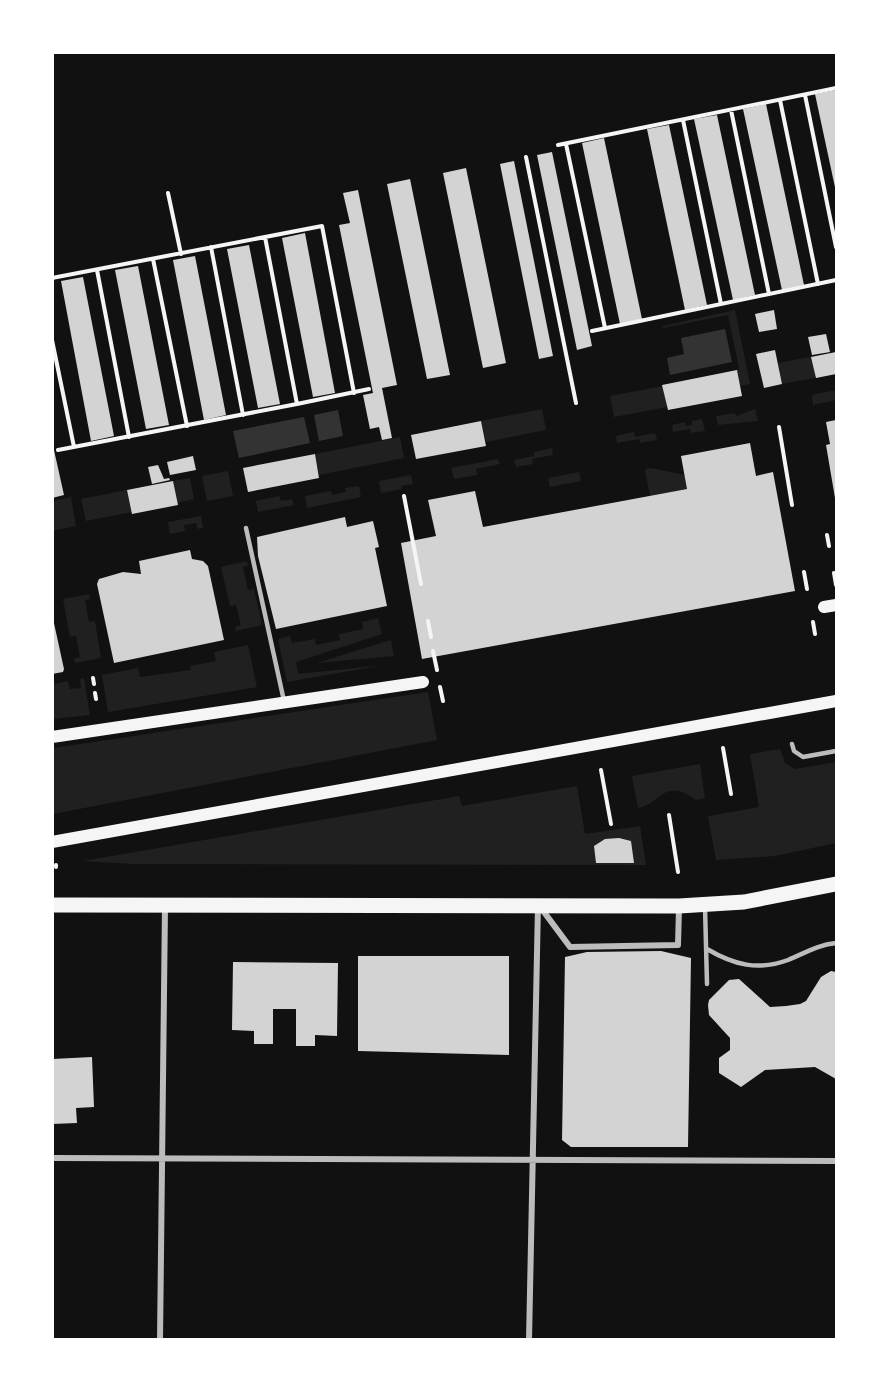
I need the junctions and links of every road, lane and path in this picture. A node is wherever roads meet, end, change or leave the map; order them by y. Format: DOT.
graph roads {
  1 [pos="837,88"];
  2 [pos="805,95"];
  3 [pos="780,100"];
  4 [pos="731,110"];
  5 [pos="683,120"];
  6 [pos="566,144"];
  7 [pos="558,146"];
  8 [pos="526,157"];
  9 [pos="168,193"];
  10 [pos="265,237"];
  11 [pos="837,247"];
  12 [pos="211,248"];
  13 [pos="181,254"];
  14 [pos="153,259"];
  15 [pos="97,270"];
  16 [pos="52,278"];
  17 [pos="837,280"];
  18 [pos="818,284"];
  19 [pos="769,294"];
  20 [pos="721,304"];
  21 [pos="605,328"];
  22 [pos="592,331"];
  23 [pos="52,340"];
  24 [pos="369,389"];
  25 [pos="354,393"];
  26 [pos="576,403"];
  27 [pos="297,404"];
  28 [pos="243,415"];
  29 [pos="187,426"];
  30 [pos="779,427"];
  31 [pos="129,437"];
  32 [pos="74,447"];
  33 [pos="58,450"];
  34 [pos="404,496"];
  35 [pos="792,505"];
  36 [pos="246,528"];
  37 [pos="827,535"];
  38 [pos="829,546"];
  39 [pos="804,572"];
  40 [pos="834,573"];
  41 [pos="421,584"];
  42 [pos="836,585"];
  43 [pos="807,589"];
  44 [pos="428,621"];
  45 [pos="813,622"];
  46 [pos="815,634"];
  47 [pos="431,638"];
  48 [pos="433,651"];
  49 [pos="437,670"];
  50 [pos="93,678"];
  51 [pos="423,682"];
  52 [pos="94,684"];
  53 [pos="440,686"];
  54 [pos="95,693"];
  55 [pos="96,699"];
  56 [pos="837,700"];
  57 [pos="443,701"];
  58 [pos="285,704"];
  59 [pos="52,737"];
  60 [pos="792,744"];
  61 [pos="723,748"];
  62 [pos="837,751"];
  63 [pos="601,770"];
  64 [pos="731,794"];
  65 [pos="669,815"];
  66 [pos="611,824"];
  67 [pos="52,842"];
  68 [pos="678,872"];
  69 [pos="837,884"];
  70 [pos="52,905"];
  71 [pos="165,905"];
  72 [pos="538,905"];
  73 [pos="705,905"];
  74 [pos="679,906"];
  75 [pos="837,943"];
  76 [pos="707,949"];
  77 [pos="707,984"];
  78 [pos="52,1158"];
  79 [pos="162,1159"];
  80 [pos="533,1160"];
  81 [pos="837,1161"];
  82 [pos="160,1340"];
  83 [pos="529,1340"];
  1 -- 2 [label="path"];
  2 -- 3 [label="path"];
  2 -- 11 [label="path"];
  3 -- 4 [label="path"];
  3 -- 18 [label="path"];
  4 -- 5 [label="path"];
  4 -- 19 [label="path"];
  5 -- 6 [label="path"];
  5 -- 20 [label="path"];
  6 -- 7 [label="path"];
  6 -- 21 [label="path"];
  8 -- 26 [label="path"];
  9 -- 13 [label="path"];
  10 -- 12 [label="path"];
  10 -- 25 [label="path"];
  10 -- 27 [label="path"];
  12 -- 13 [label="path"];
  12 -- 28 [label="path"];
  13 -- 14 [label="path"];
  14 -- 15 [label="path"];
  14 -- 29 [label="path"];
  15 -- 16 [label="path"];
  15 -- 31 [label="path"];
  17 -- 18 [label="path"];
  18 -- 19 [label="path"];
  19 -- 20 [label="path"];
  20 -- 21 [label="path"];
  21 -- 22 [label="path"];
  23 -- 32 [label="path"];
  24 -- 25 [label="path"];
  25 -- 27 [label="path"];
  27 -- 28 [label="path"];
  28 -- 29 [label="path"];
  29 -- 31 [label="path"];
  30 -- 35 [label="path"];
  31 -- 32 [label="path"];
  32 -- 33 [label="path"];
  34 -- 41 [label="path"];
  36 -- 58 [label="lane"];
  37 -- 38 [label="path"];
  39 -- 43 [label="path"];
  40 -- 42 [label="path"];
  44 -- 47 [label="path"];
  45 -- 46 [label="path"];
  48 -- 49 [label="path"];
  50 -- 52 [label="path"];
  51 -- 58 [label="main road"];
  53 -- 57 [label="path"];
  54 -- 55 [label="path"];
  56 -- 67 [label="main road"];
  58 -- 59 [label="main road"];
  60 -- 62 [label="lane"];
  61 -- 64 [label="path"];
  63 -- 66 [label="path"];
  65 -- 68 [label="path"];
  69 -- 73 [label="main road"];
  70 -- 71 [label="main road"];
  71 -- 72 [label="main road"];
  71 -- 79 [label="street"];
  72 -- 74 [label="main road"];
  72 -- 74 [label="street"];
  72 -- 80 [label="street"];
  73 -- 74 [label="main road"];
  73 -- 76 [label="lane"];
  75 -- 76 [label="lane"];
  76 -- 77 [label="lane"];
  78 -- 79 [label="street"];
  79 -- 80 [label="street"];
  79 -- 82 [label="street"];
  80 -- 81 [label="street"];
  80 -- 83 [label="street"];
}
